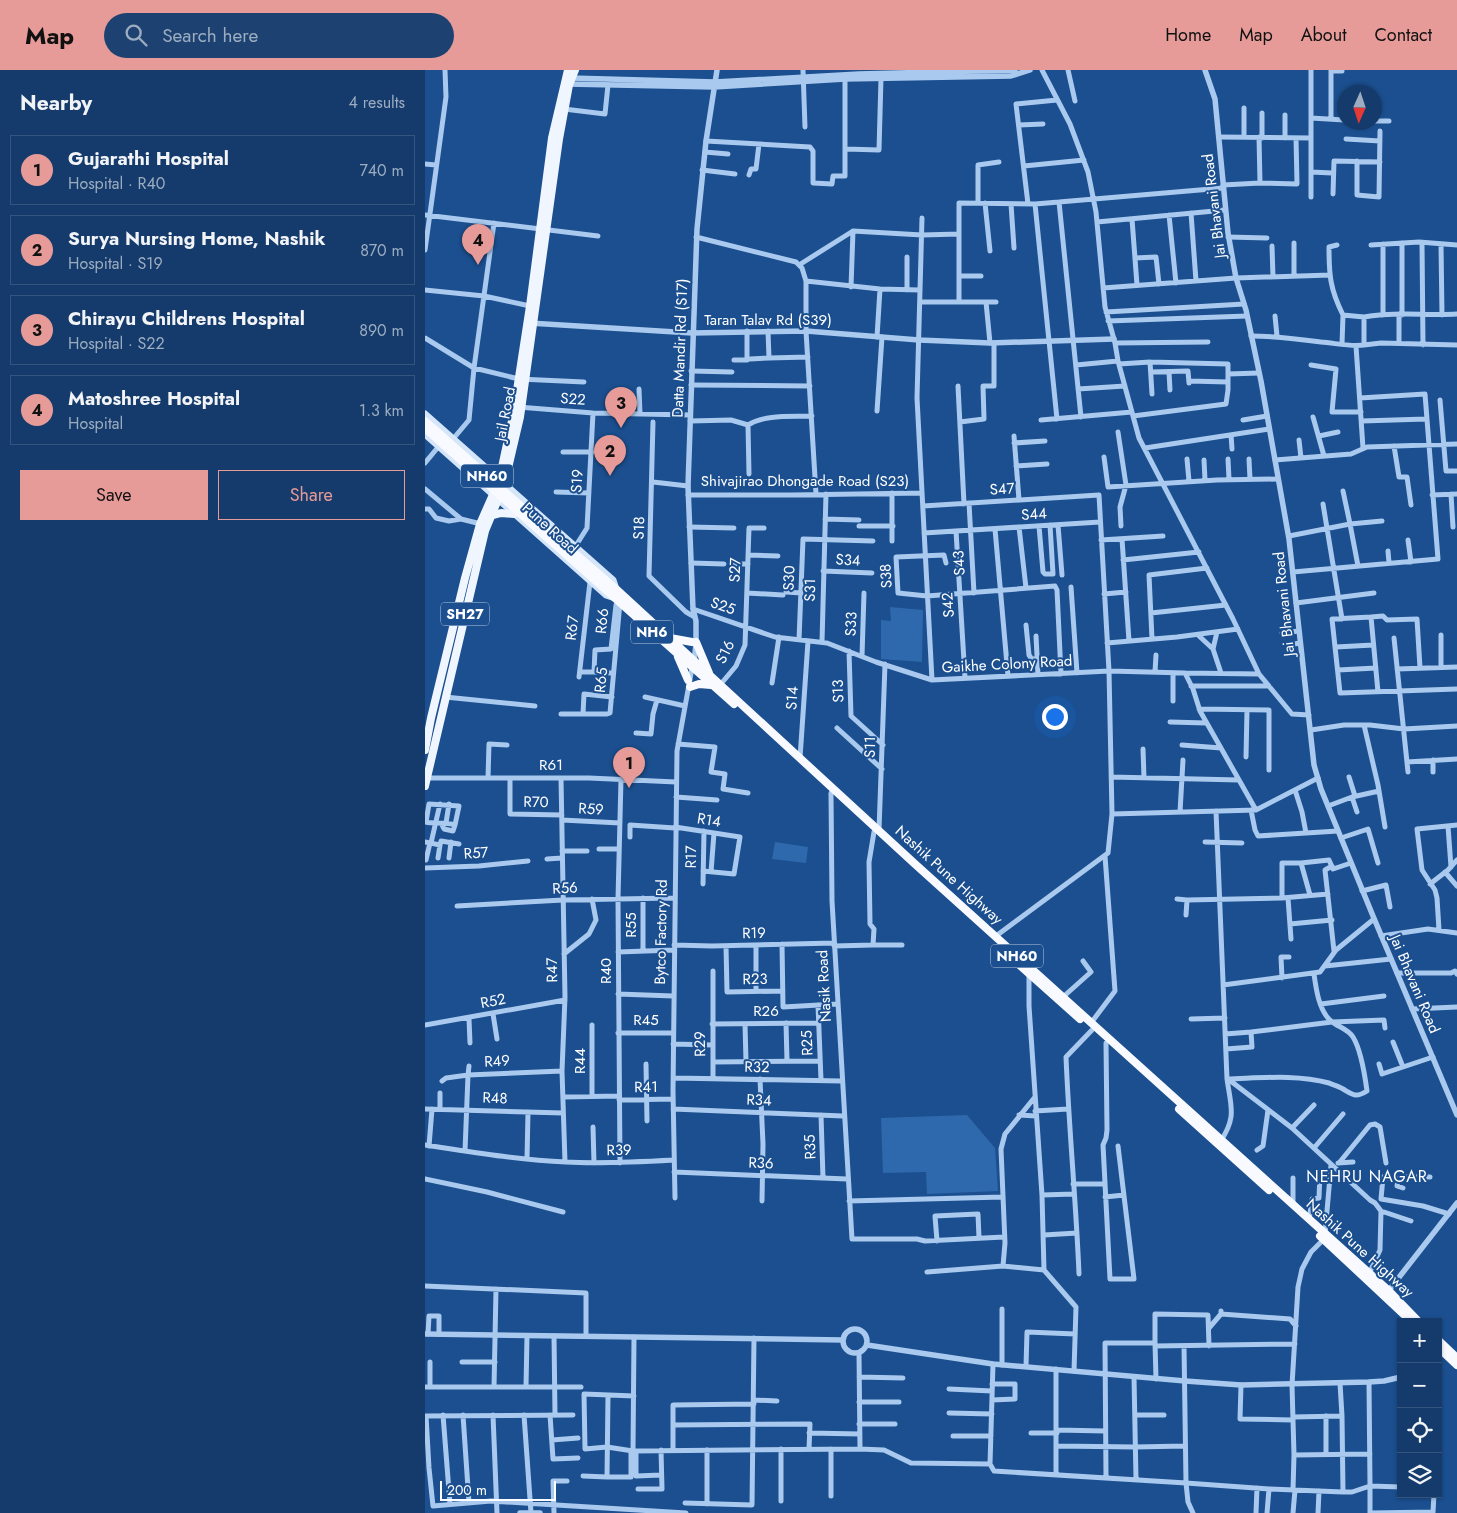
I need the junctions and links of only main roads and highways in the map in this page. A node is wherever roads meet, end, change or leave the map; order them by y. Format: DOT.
graph roads {
  1 [pos="575,70"];
  2 [pos="568,79"];
  3 [pos="543,229"];
  4 [pos="531,323"];
  5 [pos="425,414"];
  6 [pos="425,421"];
  7 [pos="425,428"];
  8 [pos="425,434"];
  9 [pos="501,483"];
  10 [pos="495,497"];
  11 [pos="515,514"];
  12 [pos="485,521"];
  13 [pos="546,532"];
  14 [pos="616,589"];
  15 [pos="617,600"];
  16 [pos="668,638"];
  17 [pos="677,652"];
  18 [pos="692,663"];
  19 [pos="710,675"];
  20 [pos="711,685"];
  21 [pos="425,750"];
  22 [pos="425,786"];
  23 [pos="877,831"];
  24 [pos="1029,971"];
  25 [pos="1092,1026"];
  26 [pos="1217,1141"];
  27 [pos="1324,1237"];
  28 [pos="1387,1294"];
  29 [pos="1408,1318"];
  30 [pos="1414,1318"];
  31 [pos="1442,1348"];
  32 [pos="1442,1349"];
  33 [pos="1457,1358"];
  34 [pos="1457,1365"];
  1 -- 2 [label="main road, Jail Road"];
  2 -- 3 [label="main road, Jail Road"];
  2 -- 3 [label="main road, Jail Road"];
  3 -- 4 [label="main road, Jail Road"];
  3 -- 4 [label="main road, Jail Road"];
  4 -- 9 [label="main road, Jail Road"];
  5 -- 9 [label="main road"];
  6 -- 13 [label="highway, NH60, bridge"];
  7 -- 13 [label="highway, NH60, bridge"];
  8 -- 10 [label="main road, Pune Road"];
  9 -- 10 [label="main road, Jail Road / SH27"];
  9 -- 14 [label="main road"];
  10 -- 11 [label="main road, Pune Road"];
  10 -- 12 [label="main road, Jail Road / SH27"];
  11 -- 12 [label="main road"];
  11 -- 15 [label="main road, Pune Road"];
  12 -- 21 [label="main road"];
  12 -- 22 [label="main road, Jail Road / SH27"];
  13 -- 14 [label="highway, Nashik Pune Highway"];
  13 -- 15 [label="highway, NH6"];
  14 -- 16 [label="highway, Nashik Pune Highway / NH60"];
  15 -- 17 [label="highway, Nashik Pune Highway / NH6"];
  16 -- 18 [label="highway, Nashik Pune Highway / NH60"];
  16 -- 19 [label="highway"];
  17 -- 18 [label="highway, Nashik Pune Highway / NH6"];
  17 -- 20 [label="highway"];
  18 -- 19 [label="highway, Nashik Pune Highway / NH60"];
  18 -- 20 [label="highway, Nashik Pune Highway / NH60"];
  19 -- 23 [label="highway, Nashik Pune Highway / NH60"];
  20 -- 23 [label="highway, Nashik Pune Highway / NH60"];
  23 -- 24 [label="highway, Nashik Pune Highway / NH60"];
  23 -- 24 [label="highway, Nashik Pune Highway / NH60"];
  24 -- 25 [label="highway, Nashik Pune Highway / NH60"];
  24 -- 25 [label="highway, Nashik Pune Highway / NH60"];
  25 -- 26 [label="highway, Nashik Pune Highway / NH60"];
  25 -- 26 [label="highway, Nashik Pune Highway / NH60"];
  26 -- 27 [label="highway, Nashik Pune Highway / NH60"];
  26 -- 27 [label="highway, Nashik Pune Highway / NH60"];
  27 -- 28 [label="highway, Nashik Pune Highway / NH60"];
  27 -- 28 [label="highway, Nashik Pune Highway / NH60"];
  28 -- 29 [label="highway, Nashik Pune Highway / NH60"];
  28 -- 30 [label="highway, Nashik Pune Highway / NH60"];
  31 -- 33 [label="highway"];
  32 -- 34 [label="highway"];
}
